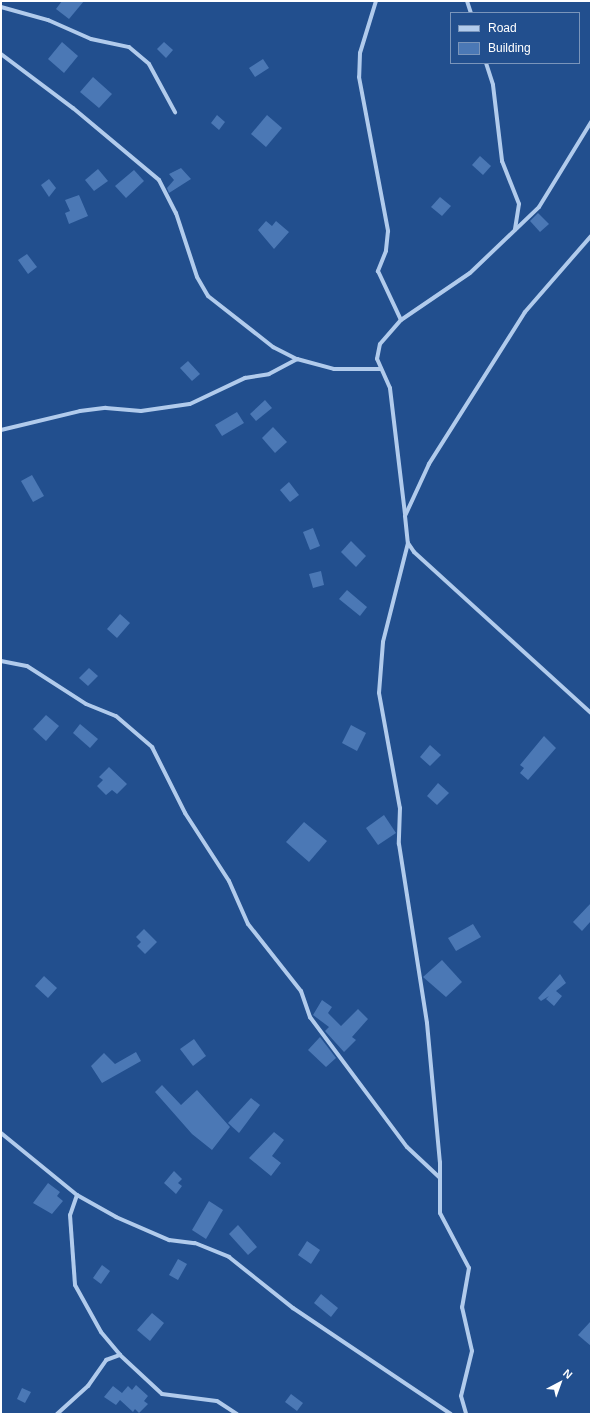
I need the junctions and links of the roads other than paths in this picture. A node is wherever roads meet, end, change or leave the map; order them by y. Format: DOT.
graph roads {
  1 [pos="376,1"];
  2 [pos="467,1"];
  3 [pos="1,7"];
  4 [pos="471,12"];
  5 [pos="1,54"];
  6 [pos="486,64"];
  7 [pos="175,112"];
  8 [pos="591,122"];
  9 [pos="515,230"];
  10 [pos="591,236"];
  11 [pos="401,320"];
  12 [pos="297,359"];
  13 [pos="382,369"];
  14 [pos="1,430"];
  15 [pos="405,516"];
  16 [pos="408,543"];
  17 [pos="1,660"];
  18 [pos="591,713"];
  19 [pos="1,1133"];
  20 [pos="440,1178"];
  21 [pos="77,1195"];
  22 [pos="120,1355"];
  23 [pos="57,1414"];
  24 [pos="237,1414"];
  25 [pos="451,1414"];
  26 [pos="466,1414"];
  1 -- 11 [label="street"];
  2 -- 4 [label="street"];
  3 -- 7 [label="street"];
  5 -- 12 [label="street"];
  6 -- 9 [label="street"];
  8 -- 9 [label="street"];
  9 -- 11 [label="street"];
  10 -- 15 [label="street"];
  11 -- 13 [label="street"];
  12 -- 13 [label="street"];
  12 -- 14 [label="street"];
  13 -- 15 [label="street"];
  15 -- 16 [label="street"];
  16 -- 18 [label="street"];
  16 -- 20 [label="street"];
  17 -- 20 [label="street"];
  19 -- 21 [label="street"];
  20 -- 26 [label="street"];
  21 -- 22 [label="street"];
  21 -- 25 [label="street"];
  22 -- 23 [label="street"];
  22 -- 24 [label="street"];
}
